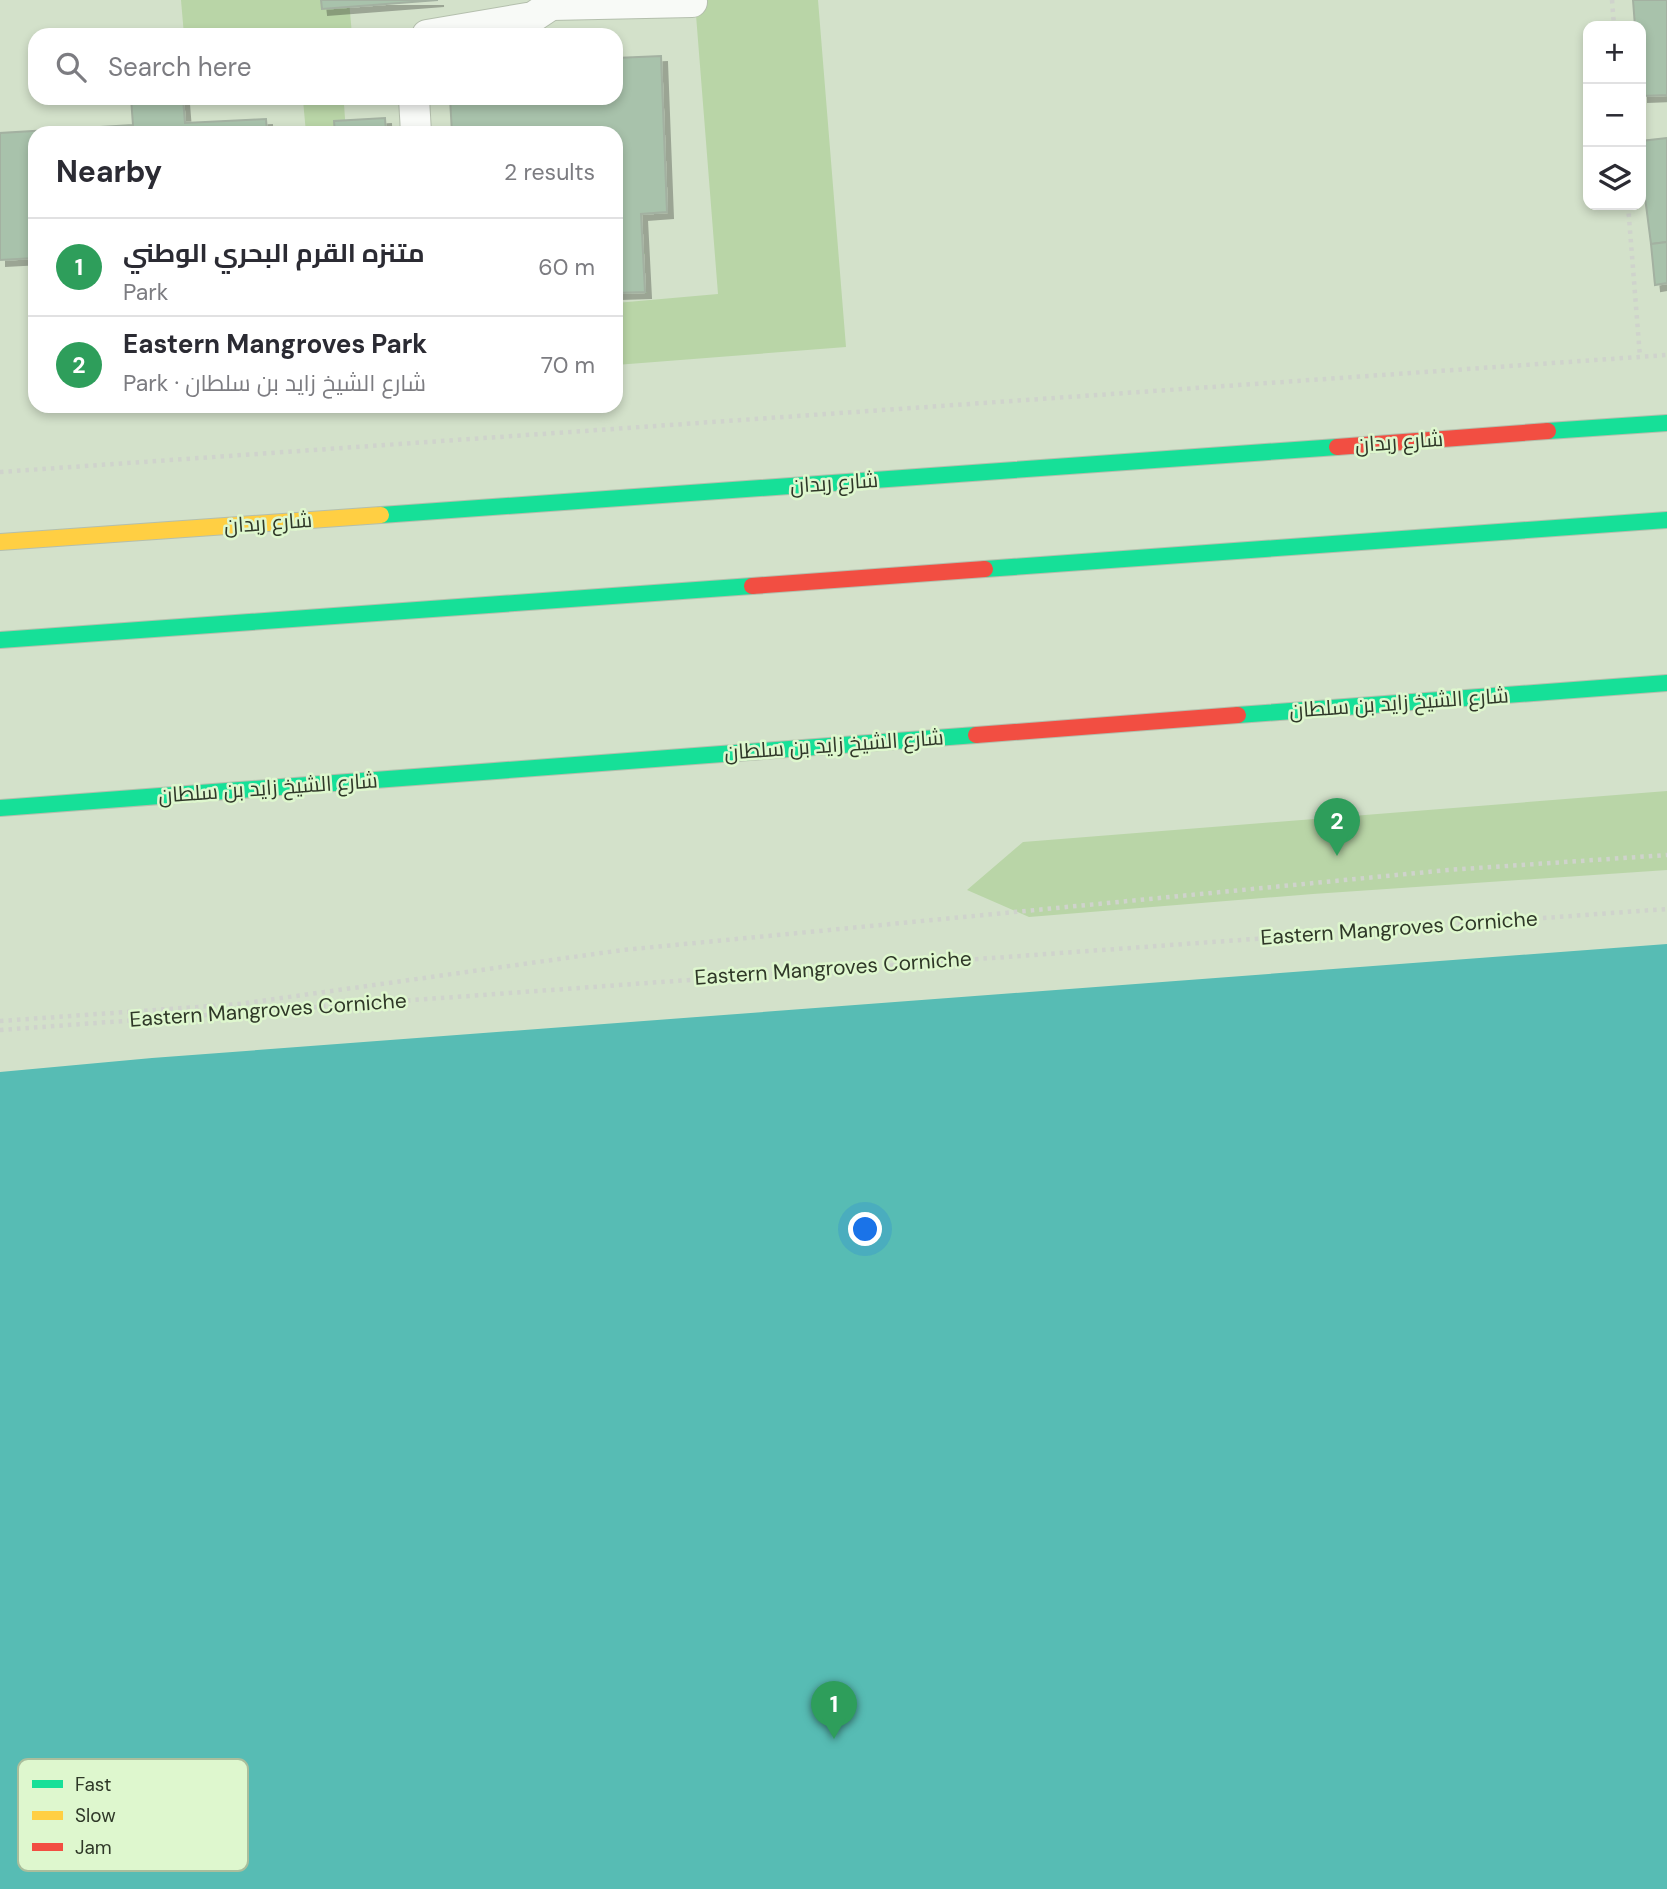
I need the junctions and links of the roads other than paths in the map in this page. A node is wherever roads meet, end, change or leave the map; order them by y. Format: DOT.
graph roads {
  1 [pos="551,2"];
  2 [pos="692,2"];
  3 [pos="468,28"];
  4 [pos="414,105"];
  5 [pos="416,126"];
  6 [pos="1667,423"];
  7 [pos="1667,520"];
  8 [pos="0,542"];
  9 [pos="0,640"];
  10 [pos="1667,683"];
  11 [pos="0,808"];
  1 -- 2 [label="lane"];
  1 -- 3 [label="lane"];
  4 -- 5 [label="lane"];
  6 -- 8 [label="main road, شارع ربدان"];
  7 -- 9 [label="main road"];
  10 -- 11 [label="main road, شارع الشيخ زايد بن سلطان"];
}
